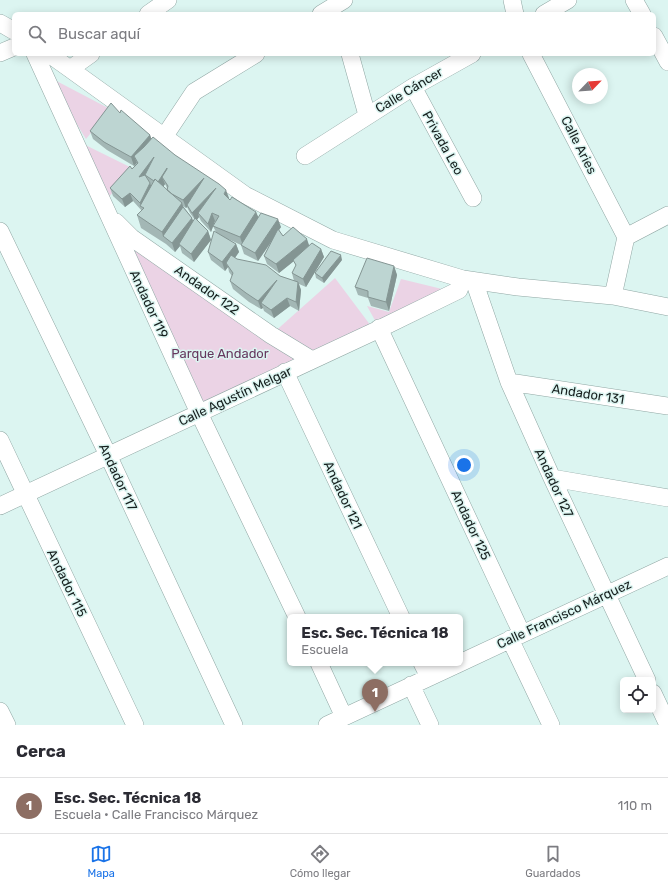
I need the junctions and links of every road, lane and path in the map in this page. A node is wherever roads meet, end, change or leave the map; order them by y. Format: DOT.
graph roads {
  1 [pos="168,0"];
  2 [pos="512,0"];
  3 [pos="568,0"];
  4 [pos="634,0"];
  5 [pos="339,5"];
  6 [pos="151,12"];
  7 [pos="325,12"];
  8 [pos="515,12"];
  9 [pos="547,12"];
  10 [pos="641,12"];
  11 [pos="0,23"];
  12 [pos="12,30"];
  13 [pos="656,40"];
  14 [pos="12,48"];
  15 [pos="0,53"];
  16 [pos="35,56"];
  17 [pos="52,56"];
  18 [pos="88,56"];
  19 [pos="253,56"];
  20 [pos="351,56"];
  21 [pos="469,56"];
  22 [pos="532,56"];
  23 [pos="668,62"];
  24 [pos="70,68"];
  25 [pos="413,88"];
  26 [pos="368,115"];
  27 [pos="164,136"];
  28 [pos="305,156"];
  29 [pos="474,198"];
  30 [pos="108,214"];
  31 [pos="668,215"];
  32 [pos="0,231"];
  33 [pos="626,237"];
  34 [pos="469,280"];
  35 [pos="612,296"];
  36 [pos="668,307"];
  37 [pos="379,328"];
  38 [pos="312,360"];
  39 [pos="285,372"];
  40 [pos="509,382"];
  41 [pos="668,406"];
  42 [pos="199,413"];
  43 [pos="0,440"];
  44 [pos="108,455"];
  45 [pos="552,478"];
  46 [pos="25,494"];
  47 [pos="668,498"];
  48 [pos="0,506"];
  49 [pos="668,566"];
  50 [pos="606,595"];
  51 [pos="296,614"];
  52 [pos="400,614"];
  53 [pos="516,637"];
  54 [pos="463,662"];
  55 [pos="320,666"];
  56 [pos="445,666"];
  57 [pos="426,670"];
  58 [pos="646,677"];
  59 [pos="411,685"];
  60 [pos="656,699"];
  61 [pos="0,711"];
  62 [pos="344,717"];
  63 [pos="668,724"];
  64 [pos="7,725"];
  65 [pos="135,725"];
  66 [pos="234,725"];
  67 [pos="327,725"];
  68 [pos="430,725"];
  69 [pos="551,725"];
  1 -- 6 [label="street"];
  2 -- 8 [label="street"];
  3 -- 9 [label="street"];
  4 -- 10 [label="street"];
  5 -- 7 [label="street"];
  11 -- 12 [label="street"];
  13 -- 23 [label="street"];
  14 -- 15 [label="street"];
  16 -- 30 [label="street, Andador 119"];
  17 -- 24 [label="street"];
  18 -- 24 [label="street"];
  19 -- 27 [label="street"];
  20 -- 26 [label="street"];
  21 -- 25 [label="street, Calle Cáncer"];
  22 -- 33 [label="street, Calle Aries"];
  24 -- 27 [label="street"];
  25 -- 26 [label="street, Calle Cáncer"];
  25 -- 29 [label="street, Privada Leo"];
  26 -- 28 [label="street, Calle Cáncer"];
  27 -- 34 [label="street"];
  30 -- 38 [label="street, Andador 122"];
  30 -- 42 [label="street, Andador 119"];
  31 -- 33 [label="street"];
  32 -- 44 [label="street, Andador 117"];
  33 -- 35 [label="street"];
  34 -- 35 [label="street"];
  34 -- 37 [label="street, Calle Agustín Melgar"];
  34 -- 40 [label="street, Andador 127"];
  35 -- 36 [label="street"];
  37 -- 38 [label="street, Calle Agustín Melgar"];
  37 -- 53 [label="street, Andador 125"];
  38 -- 39 [label="street, Calle Agustín Melgar"];
  39 -- 42 [label="street, Calle Agustín Melgar"];
  39 -- 52 [label="street, Andador 121"];
  40 -- 41 [label="street, Andador 131"];
  40 -- 45 [label="street, Andador 127"];
  42 -- 44 [label="street, Calle Agustín Melgar"];
  42 -- 51 [label="street, Andador 119"];
  43 -- 46 [label="street, Andador 115"];
  44 -- 46 [label="street, Calle Agustín Melgar"];
  44 -- 66 [label="street, Andador 117"];
  45 -- 47 [label="street"];
  45 -- 50 [label="street, Andador 127"];
  46 -- 48 [label="street, Calle Agustín Melgar"];
  46 -- 65 [label="street, Andador 115"];
  49 -- 50 [label="street, Calle Francisco Márquez"];
  50 -- 53 [label="street, Calle Francisco Márquez"];
  50 -- 58 [label="street, Andador 127"];
  53 -- 54 [label="street, Calle Francisco Márquez"];
  53 -- 69 [label="street, Andador 125"];
  55 -- 62 [label="street"];
  56 -- 57 [label="street, Calle Francisco Márquez"];
  57 -- 59 [label="street, Calle Francisco Márquez"];
  59 -- 62 [label="street, Calle Francisco Márquez"];
  59 -- 68 [label="street"];
  60 -- 63 [label="street"];
  61 -- 64 [label="street"];
  62 -- 67 [label="street, Calle Francisco Márquez"];
}
